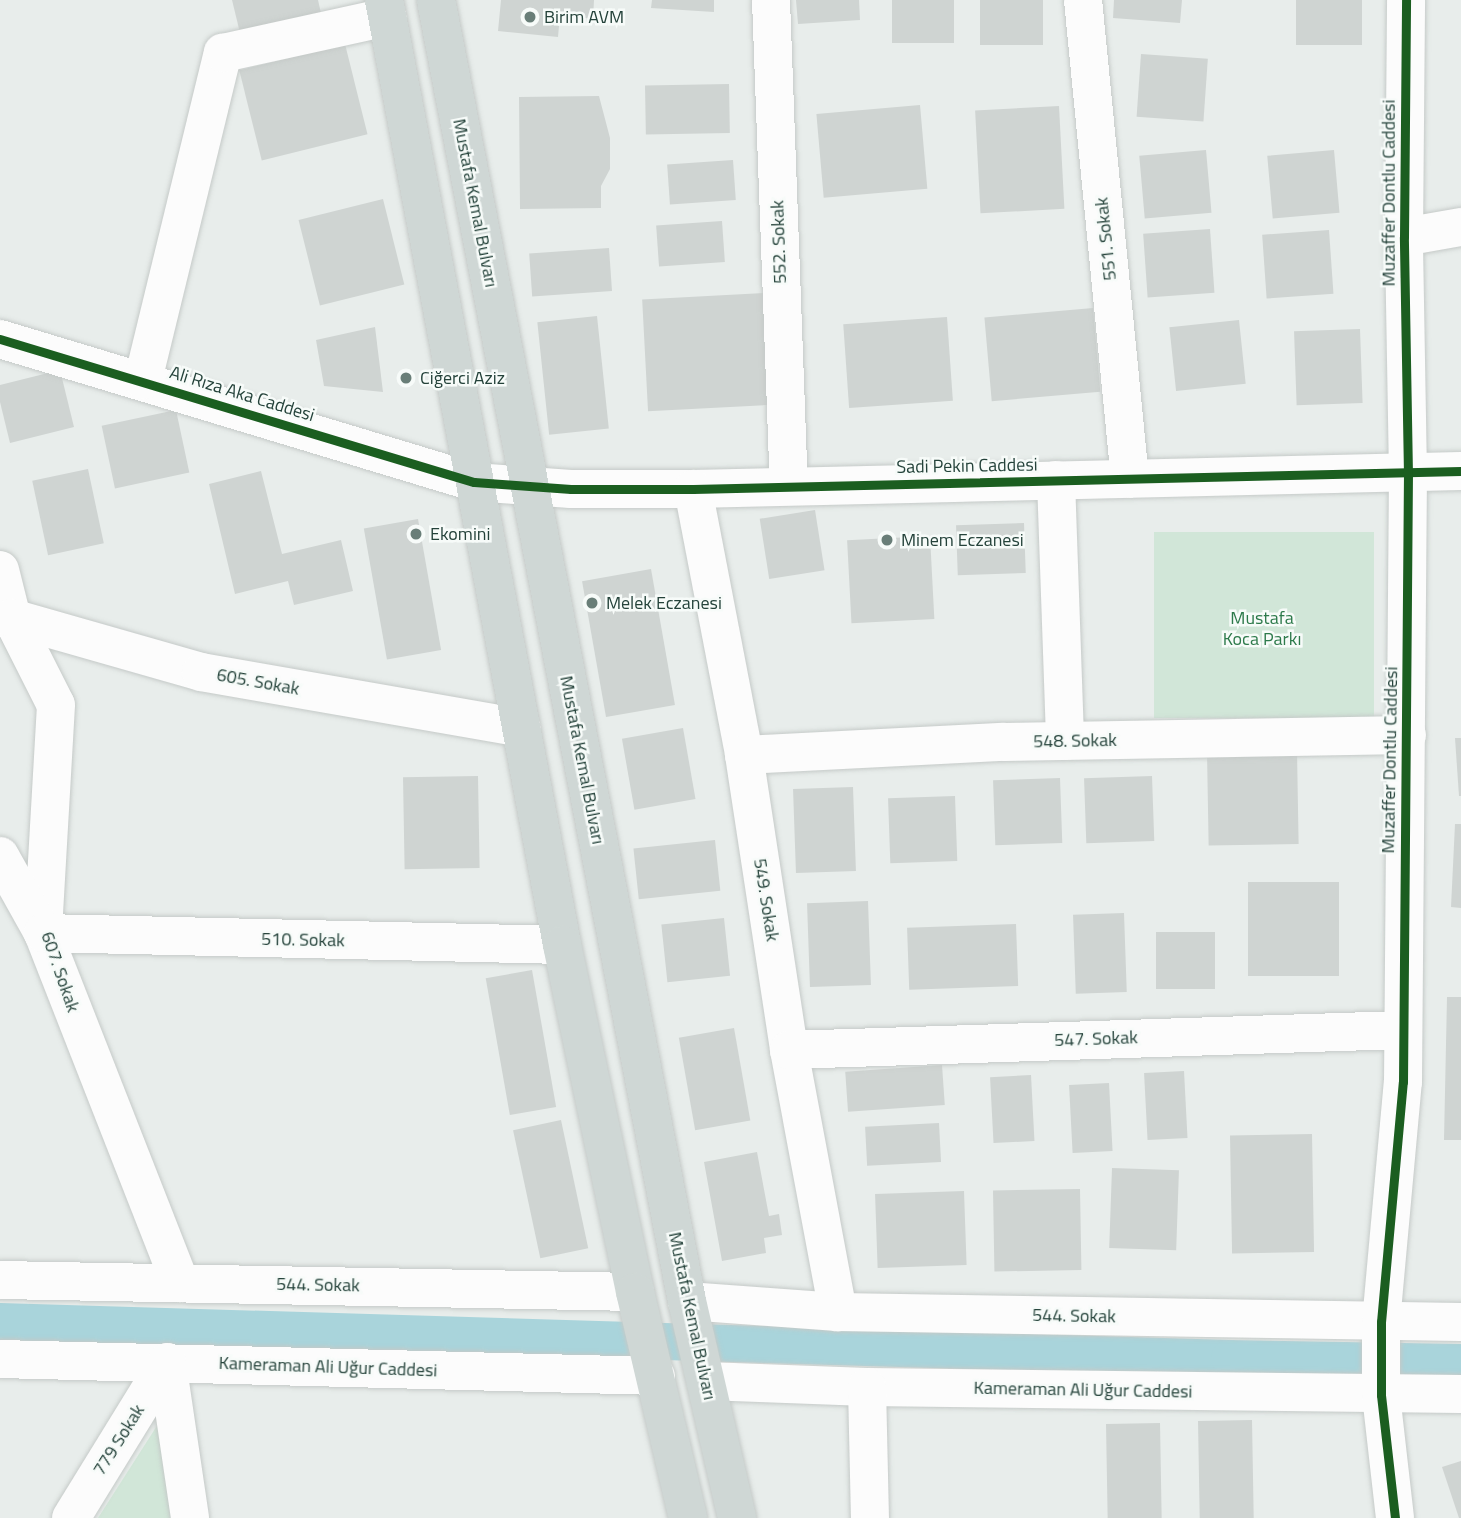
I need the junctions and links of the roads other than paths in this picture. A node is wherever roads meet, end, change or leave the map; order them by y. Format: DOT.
graph roads {
  1 [pos="436,0"];
  2 [pos="771,0"];
  3 [pos="1083,0"];
  4 [pos="1406,0"];
  5 [pos="386,8"];
  6 [pos="1461,227"];
  7 [pos="1404,237"];
  8 [pos="0,339"];
  9 [pos="143,380"];
  10 [pos="1461,471"];
  11 [pos="1408,474"];
  12 [pos="1130,479"];
  13 [pos="1056,480"];
  14 [pos="474,482"];
  15 [pos="789,485"];
  16 [pos="532,487"];
  17 [pos="693,489"];
  18 [pos="0,570"];
  19 [pos="6,618"];
  20 [pos="521,728"];
  21 [pos="1407,735"];
  22 [pos="1065,741"];
  23 [pos="744,755"];
  24 [pos="0,856"];
  25 [pos="43,933"];
  26 [pos="562,945"];
  27 [pos="1403,1030"];
  28 [pos="789,1050"];
  29 [pos="0,1280"];
  30 [pos="180,1283"];
  31 [pos="636,1297"];
  32 [pos="687,1301"];
  33 [pos="838,1311"];
  34 [pos="1381,1322"];
  35 [pos="1461,1322"];
  36 [pos="0,1359"];
  37 [pos="166,1362"];
  38 [pos="654,1369"];
  39 [pos="705,1381"];
  40 [pos="867,1387"];
  41 [pos="1461,1394"];
  42 [pos="1381,1395"];
  43 [pos="71,1518"];
  44 [pos="190,1518"];
  45 [pos="688,1518"];
  46 [pos="737,1518"];
  47 [pos="870,1518"];
  48 [pos="1395,1518"];
  1 -- 16 [label="main road, Mustafa Kemal Bulvarı"];
  2 -- 15 [label="street, 552. Sokak"];
  3 -- 12 [label="street, 551. Sokak"];
  4 -- 7 [label="street, Muzaffer Dontlu Caddesi"];
  5 -- 9 [label="street"];
  5 -- 14 [label="main road"];
  6 -- 7 [label="street"];
  7 -- 11 [label="street, Muzaffer Dontlu Caddesi"];
  8 -- 9 [label="street, Ali Rıza Aka Caddesi"];
  9 -- 14 [label="street, Ali Rıza Aka Caddesi"];
  10 -- 11 [label="street, Sadi Pekin Caddesi"];
  11 -- 12 [label="street, Sadi Pekin Caddesi"];
  11 -- 21 [label="street, Muzaffer Dontlu Caddesi"];
  12 -- 13 [label="street, Sadi Pekin Caddesi"];
  13 -- 15 [label="street, Sadi Pekin Caddesi"];
  13 -- 22 [label="street"];
  14 -- 16 [label="street, Sadi Pekin Caddesi"];
  14 -- 20 [label="main road"];
  15 -- 17 [label="street, Sadi Pekin Caddesi"];
  16 -- 17 [label="street, Sadi Pekin Caddesi"];
  16 -- 32 [label="main road, Mustafa Kemal Bulvarı"];
  17 -- 23 [label="street, 549. Sokak"];
  18 -- 19 [label="street, 607. Sokak"];
  19 -- 20 [label="street, 605. Sokak"];
  19 -- 25 [label="street, 607. Sokak"];
  20 -- 26 [label="main road"];
  21 -- 22 [label="street, 548. Sokak"];
  21 -- 27 [label="street, Muzaffer Dontlu Caddesi"];
  22 -- 23 [label="street, 548. Sokak"];
  23 -- 28 [label="street, 549. Sokak"];
  24 -- 25 [label="street"];
  25 -- 26 [label="street, 510. Sokak"];
  25 -- 30 [label="street, 607. Sokak"];
  26 -- 31 [label="main road"];
  27 -- 28 [label="street, 547. Sokak"];
  27 -- 34 [label="street, Muzaffer Dontlu Caddesi"];
  28 -- 33 [label="street, 549. Sokak"];
  29 -- 30 [label="street, 544. Sokak"];
  30 -- 31 [label="street, 544. Sokak"];
  31 -- 38 [label="main road"];
  32 -- 33 [label="street, 544. Sokak"];
  32 -- 39 [label="main road, Mustafa Kemal Bulvarı"];
  33 -- 34 [label="street, 544. Sokak"];
  34 -- 35 [label="street, 544. Sokak"];
  34 -- 42 [label="street, Muzaffer Dontlu Caddesi"];
  36 -- 37 [label="street, Kameraman Ali Uğur Caddesi"];
  37 -- 38 [label="street, Kameraman Ali Uğur Caddesi"];
  37 -- 43 [label="street, 779 Sokak"];
  37 -- 44 [label="street"];
  38 -- 45 [label="main road"];
  39 -- 40 [label="street, Kameraman Ali Uğur Caddesi"];
  39 -- 46 [label="main road, Mustafa Kemal Bulvarı"];
  40 -- 42 [label="street, Kameraman Ali Uğur Caddesi"];
  40 -- 47 [label="street"];
  41 -- 42 [label="street, Kameraman Ali Uğur Caddesi"];
  42 -- 48 [label="street, Muzaffer Dontlu Caddesi"];
}
